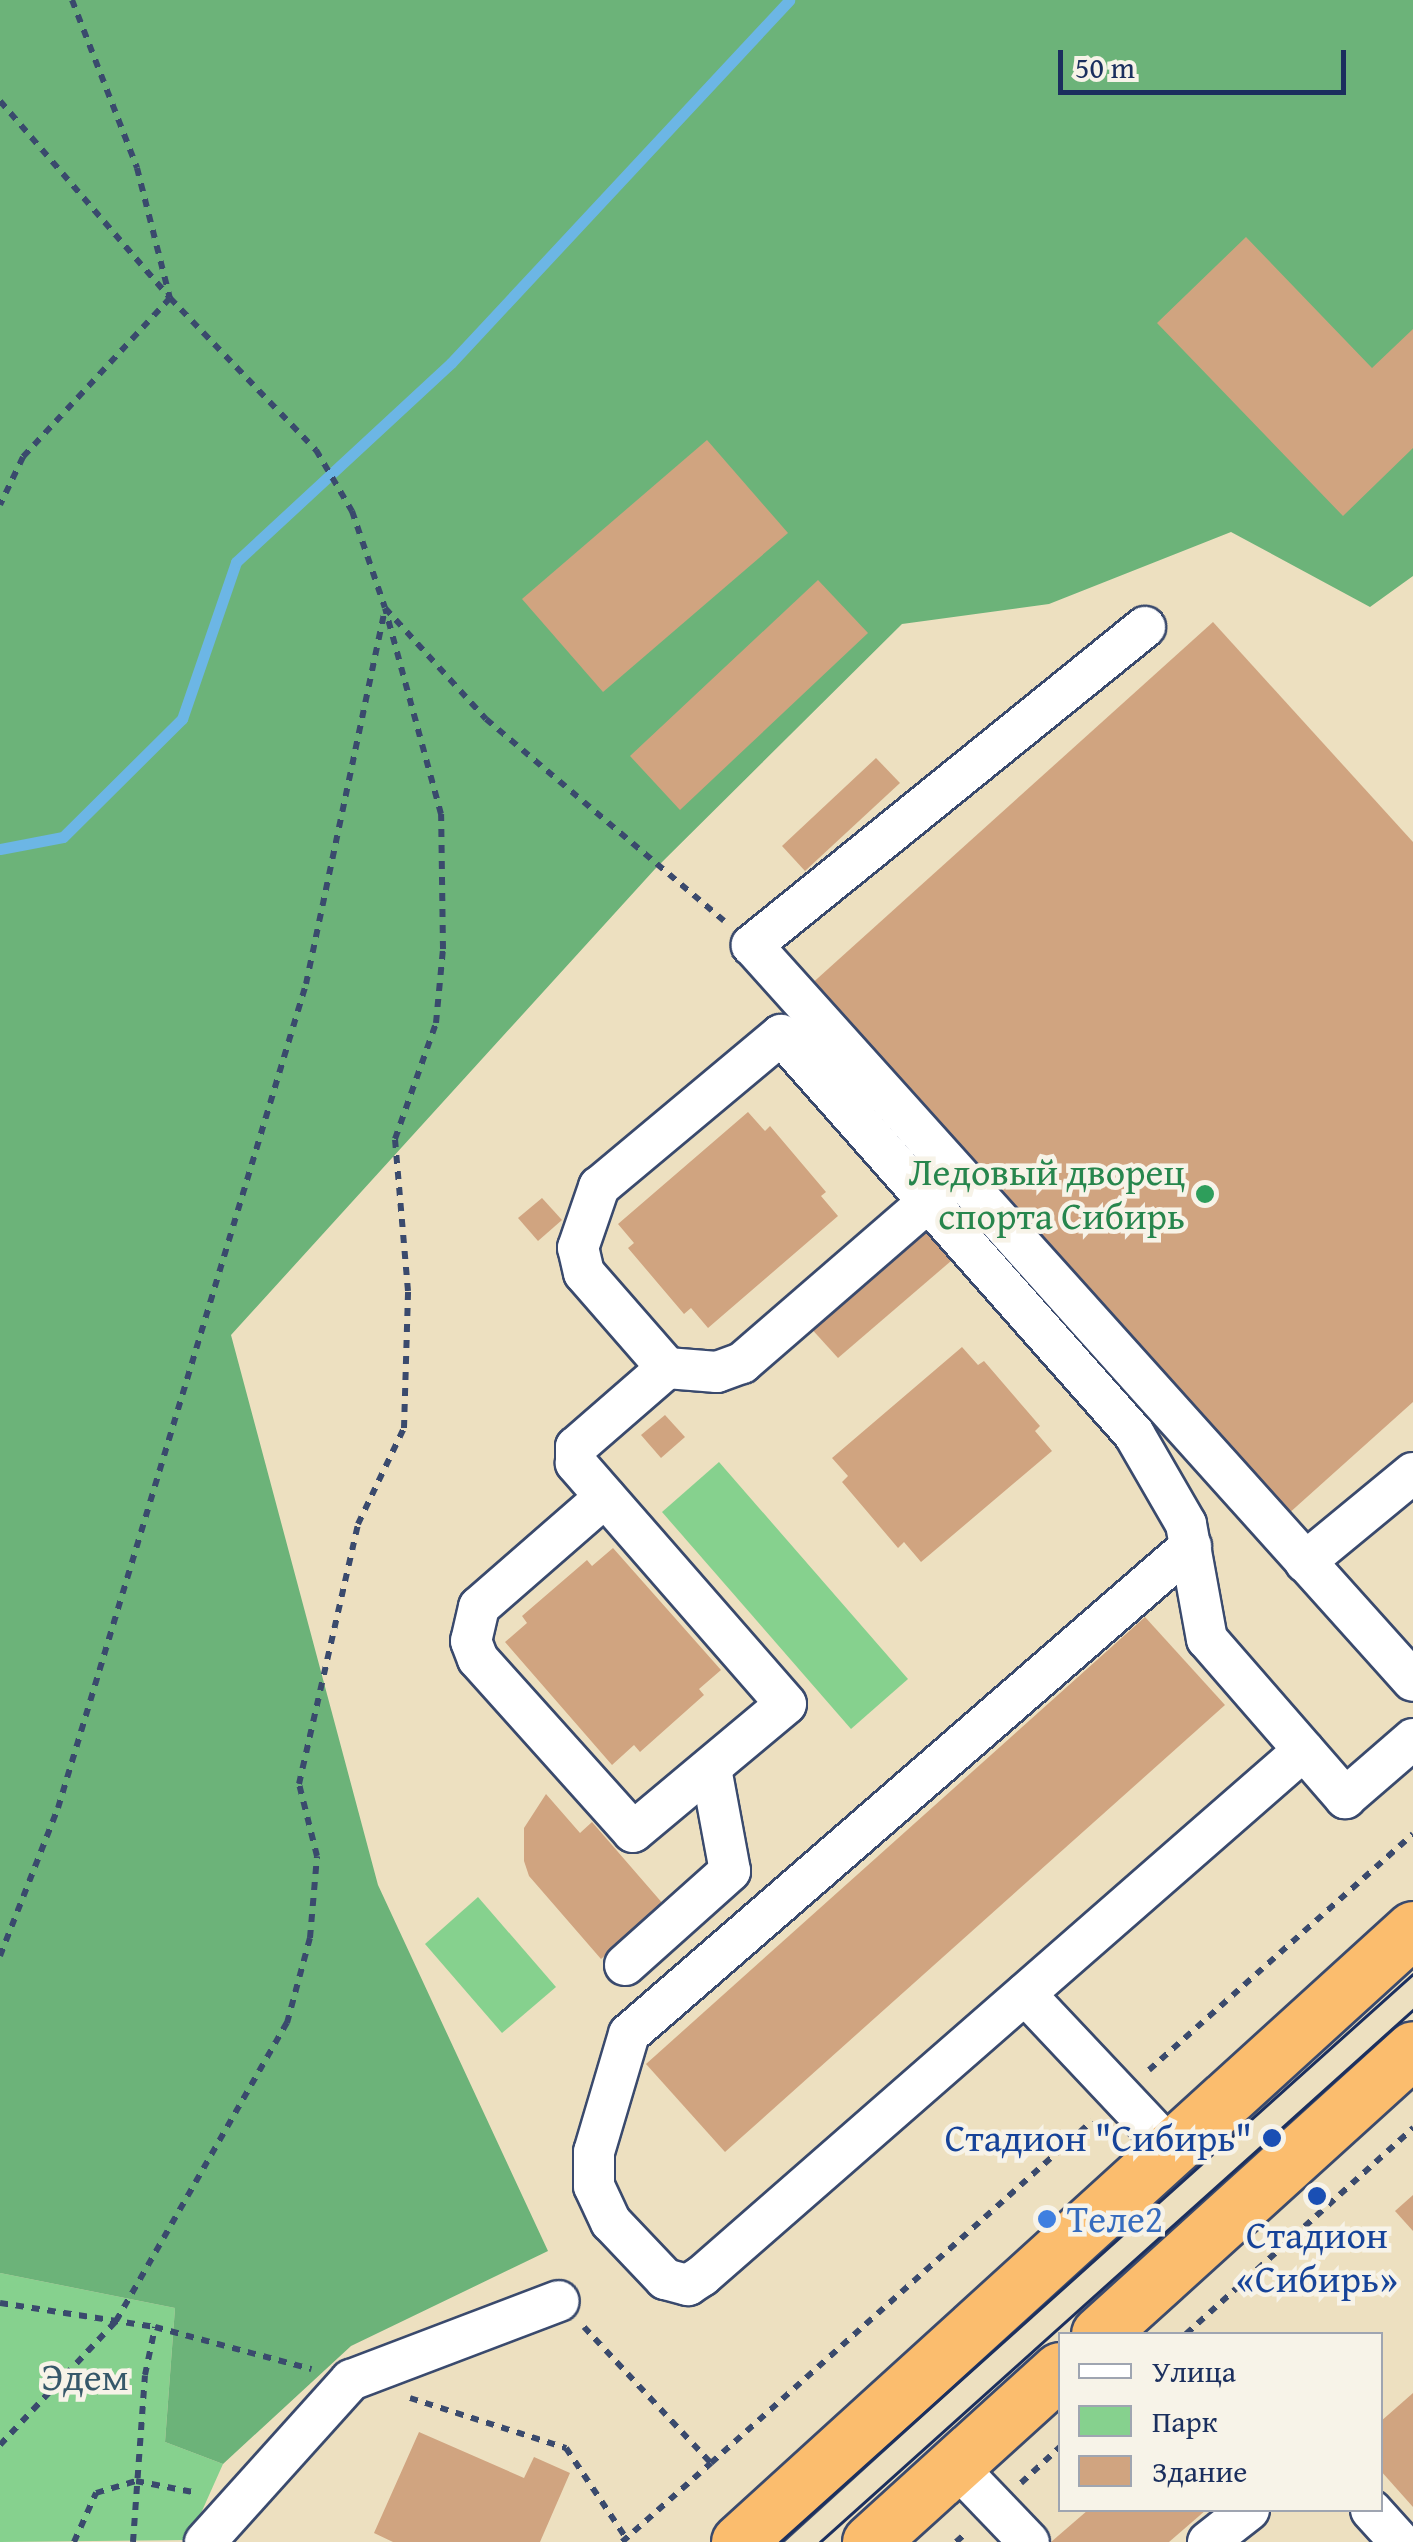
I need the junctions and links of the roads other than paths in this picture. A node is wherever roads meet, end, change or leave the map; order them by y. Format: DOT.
graph roads {
  1 [pos="1145,628"];
  2 [pos="945,1212"];
  3 [pos="667,1368"];
  4 [pos="1413,1473"];
  5 [pos="605,1498"];
  6 [pos="1191,1546"];
  7 [pos="1306,1562"];
  8 [pos="1413,1681"];
  9 [pos="1413,1739"];
  10 [pos="1304,1750"];
  11 [pos="712,1768"];
  12 [pos="1413,1929"];
  13 [pos="634,1948"];
  14 [pos="1025,1994"];
  15 [pos="1413,2049"];
  16 [pos="1170,2148"];
  17 [pos="559,2301"];
  18 [pos="1102,2332"];
  19 [pos="1058,2372"];
  20 [pos="956,2466"];
  21 [pos="1246,2512"];
  22 [pos="1373,2512"];
  23 [pos="208,2538"];
  24 [pos="739,2542"];
  25 [pos="870,2542"];
  26 [pos="1029,2542"];
  27 [pos="1208,2542"];
  28 [pos="1400,2542"];
  1 -- 2 [label="lane"];
  2 -- 3 [label="lane"];
  2 -- 3 [label="lane"];
  2 -- 6 [label="lane"];
  2 -- 7 [label="lane"];
  3 -- 5 [label="lane"];
  4 -- 7 [label="lane"];
  5 -- 11 [label="lane"];
  5 -- 11 [label="lane"];
  6 -- 10 [label="lane"];
  6 -- 14 [label="lane"];
  7 -- 8 [label="lane"];
  9 -- 10 [label="lane"];
  10 -- 14 [label="lane"];
  11 -- 13 [label="lane"];
  12 -- 16 [label="highway"];
  14 -- 16 [label="lane"];
  15 -- 18 [label="highway"];
  16 -- 24 [label="highway"];
  17 -- 23 [label="lane"];
  19 -- 20 [label="highway"];
  20 -- 25 [label="highway"];
  20 -- 26 [label="lane"];
  21 -- 27 [label="lane"];
  22 -- 28 [label="lane"];
}
